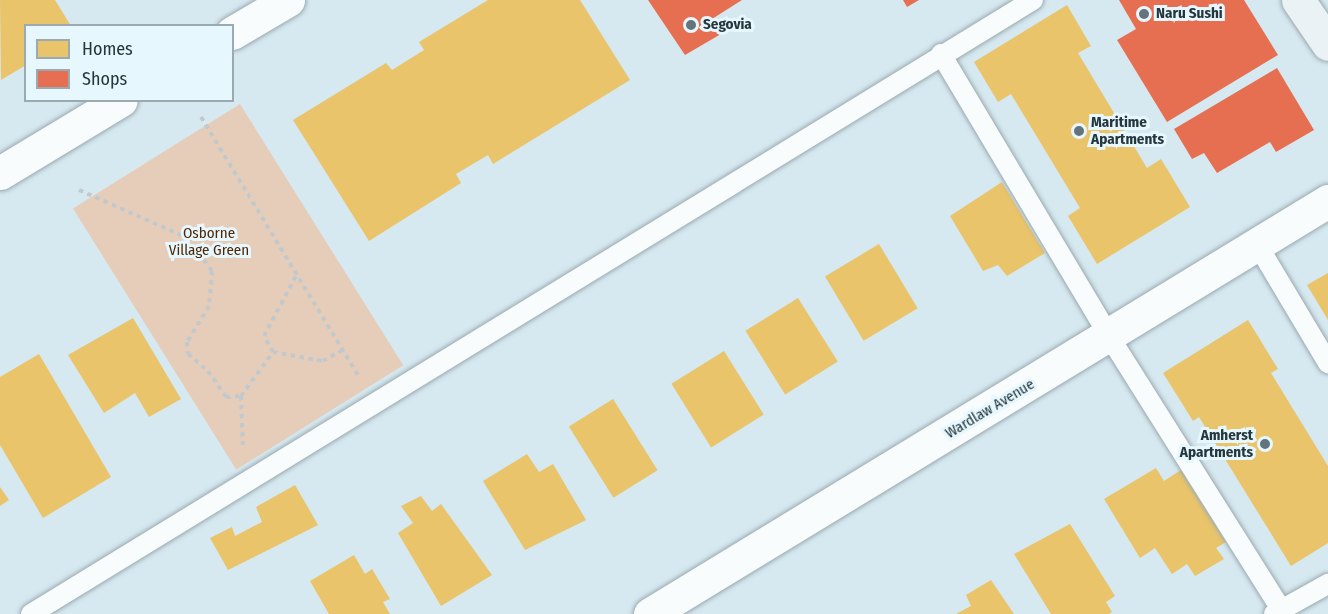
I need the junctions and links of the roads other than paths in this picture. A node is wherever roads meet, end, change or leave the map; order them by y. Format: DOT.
graph roads {
  1 [pos="288,0"];
  2 [pos="1033,0"];
  3 [pos="1298,0"];
  4 [pos="234,32"];
  5 [pos="1328,44"];
  6 [pos="941,54"];
  7 [pos="118,102"];
  8 [pos="0,173"];
  9 [pos="1328,201"];
  10 [pos="1257,244"];
  11 [pos="1110,336"];
  12 [pos="1328,363"];
  13 [pos="1328,584"];
  14 [pos="1280,613"];
  15 [pos="31,614"];
  16 [pos="650,614"];
  1 -- 4 [label="street"];
  2 -- 6 [label="lane"];
  3 -- 5 [label="main road"];
  6 -- 11 [label="lane"];
  6 -- 15 [label="lane"];
  7 -- 8 [label="street"];
  9 -- 10 [label="street, Wardlaw Avenue"];
  10 -- 11 [label="street, Wardlaw Avenue"];
  10 -- 12 [label="lane"];
  11 -- 14 [label="lane"];
  11 -- 16 [label="street, Wardlaw Avenue"];
  13 -- 14 [label="lane"];
}
